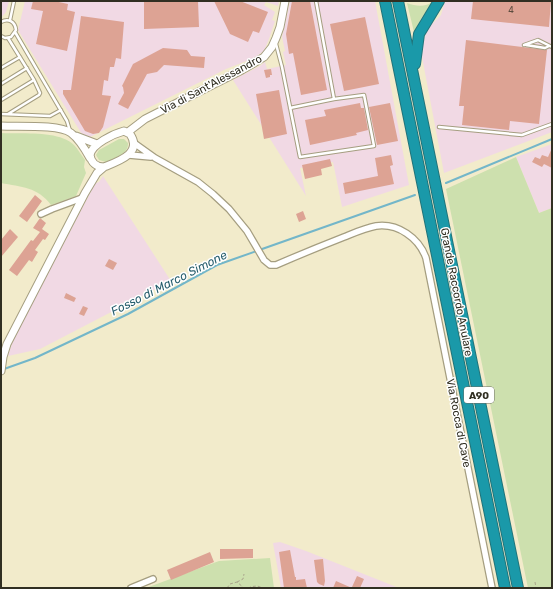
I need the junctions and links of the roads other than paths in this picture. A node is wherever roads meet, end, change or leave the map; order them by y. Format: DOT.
graph roads {
  1 [pos="14,1"];
  2 [pos="285,1"];
  3 [pos="316,1"];
  4 [pos="385,1"];
  5 [pos="398,1"];
  6 [pos="439,1"];
  7 [pos="10,20"];
  8 [pos="1,22"];
  9 [pos="15,32"];
  10 [pos="1,36"];
  11 [pos="8,38"];
  12 [pos="275,42"];
  13 [pos="550,46"];
  14 [pos="20,57"];
  15 [pos="1,68"];
  16 [pos="27,68"];
  17 [pos="414,76"];
  18 [pos="34,80"];
  19 [pos="1,84"];
  20 [pos="334,99"];
  21 [pos="1,100"];
  22 [pos="290,108"];
  23 [pos="61,110"];
  24 [pos="1,114"];
  25 [pos="8,114"];
  26 [pos="552,120"];
  27 [pos="551,124"];
  28 [pos="1,126"];
  29 [pos="439,127"];
  30 [pos="128,132"];
  31 [pos="72,134"];
  32 [pos="134,143"];
  33 [pos="97,144"];
  34 [pos="129,155"];
  35 [pos="155,158"];
  36 [pos="91,159"];
  37 [pos="104,167"];
  38 [pos="89,186"];
  39 [pos="82,198"];
  40 [pos="41,214"];
  41 [pos="1,371"];
  42 [pos="153,579"];
  43 [pos="131,588"];
  44 [pos="492,588"];
  45 [pos="505,588"];
  46 [pos="518,588"];
  1 -- 7 [label="lane"];
  2 -- 12 [label="street, Via di Sant'Alessandro"];
  3 -- 20 [label="lane"];
  4 -- 45 [label="highway, Grande Raccordo Anulare / A90"];
  5 -- 17 [label="highway, Grande Raccordo Anulare / A90"];
  6 -- 17 [label="highway"];
  7 -- 8 [label="lane"];
  7 -- 9 [label="lane"];
  9 -- 11 [label="lane"];
  9 -- 23 [label="lane"];
  10 -- 11 [label="lane"];
  11 -- 14 [label="lane"];
  12 -- 22 [label="lane"];
  12 -- 30 [label="street, Via di Sant'Alessandro"];
  13 -- 13 [label="lane"];
  14 -- 15 [label="lane"];
  14 -- 16 [label="lane"];
  16 -- 18 [label="lane"];
  16 -- 19 [label="lane"];
  17 -- 46 [label="highway, Grande Raccordo Anulare / A90"];
  18 -- 21 [label="lane"];
  18 -- 25 [label="lane"];
  20 -- 22 [label="lane"];
  20 -- 22 [label="lane"];
  23 -- 25 [label="lane"];
  23 -- 31 [label="lane"];
  24 -- 25 [label="lane"];
  26 -- 27 [label="lane"];
  27 -- 29 [label="lane"];
  28 -- 31 [label="street"];
  30 -- 32 [label="street"];
  30 -- 33 [label="street, Via di Sant'Alessandro"];
  31 -- 33 [label="street"];
  31 -- 36 [label="street"];
  32 -- 34 [label="street"];
  32 -- 35 [label="street"];
  33 -- 36 [label="street"];
  34 -- 35 [label="street"];
  34 -- 37 [label="street"];
  35 -- 44 [label="street, Via Rocca di Cave"];
  36 -- 37 [label="street"];
  36 -- 38 [label="street"];
  37 -- 38 [label="street"];
  38 -- 39 [label="street"];
  39 -- 40 [label="street"];
  39 -- 41 [label="street"];
  42 -- 43 [label="street"];
}
